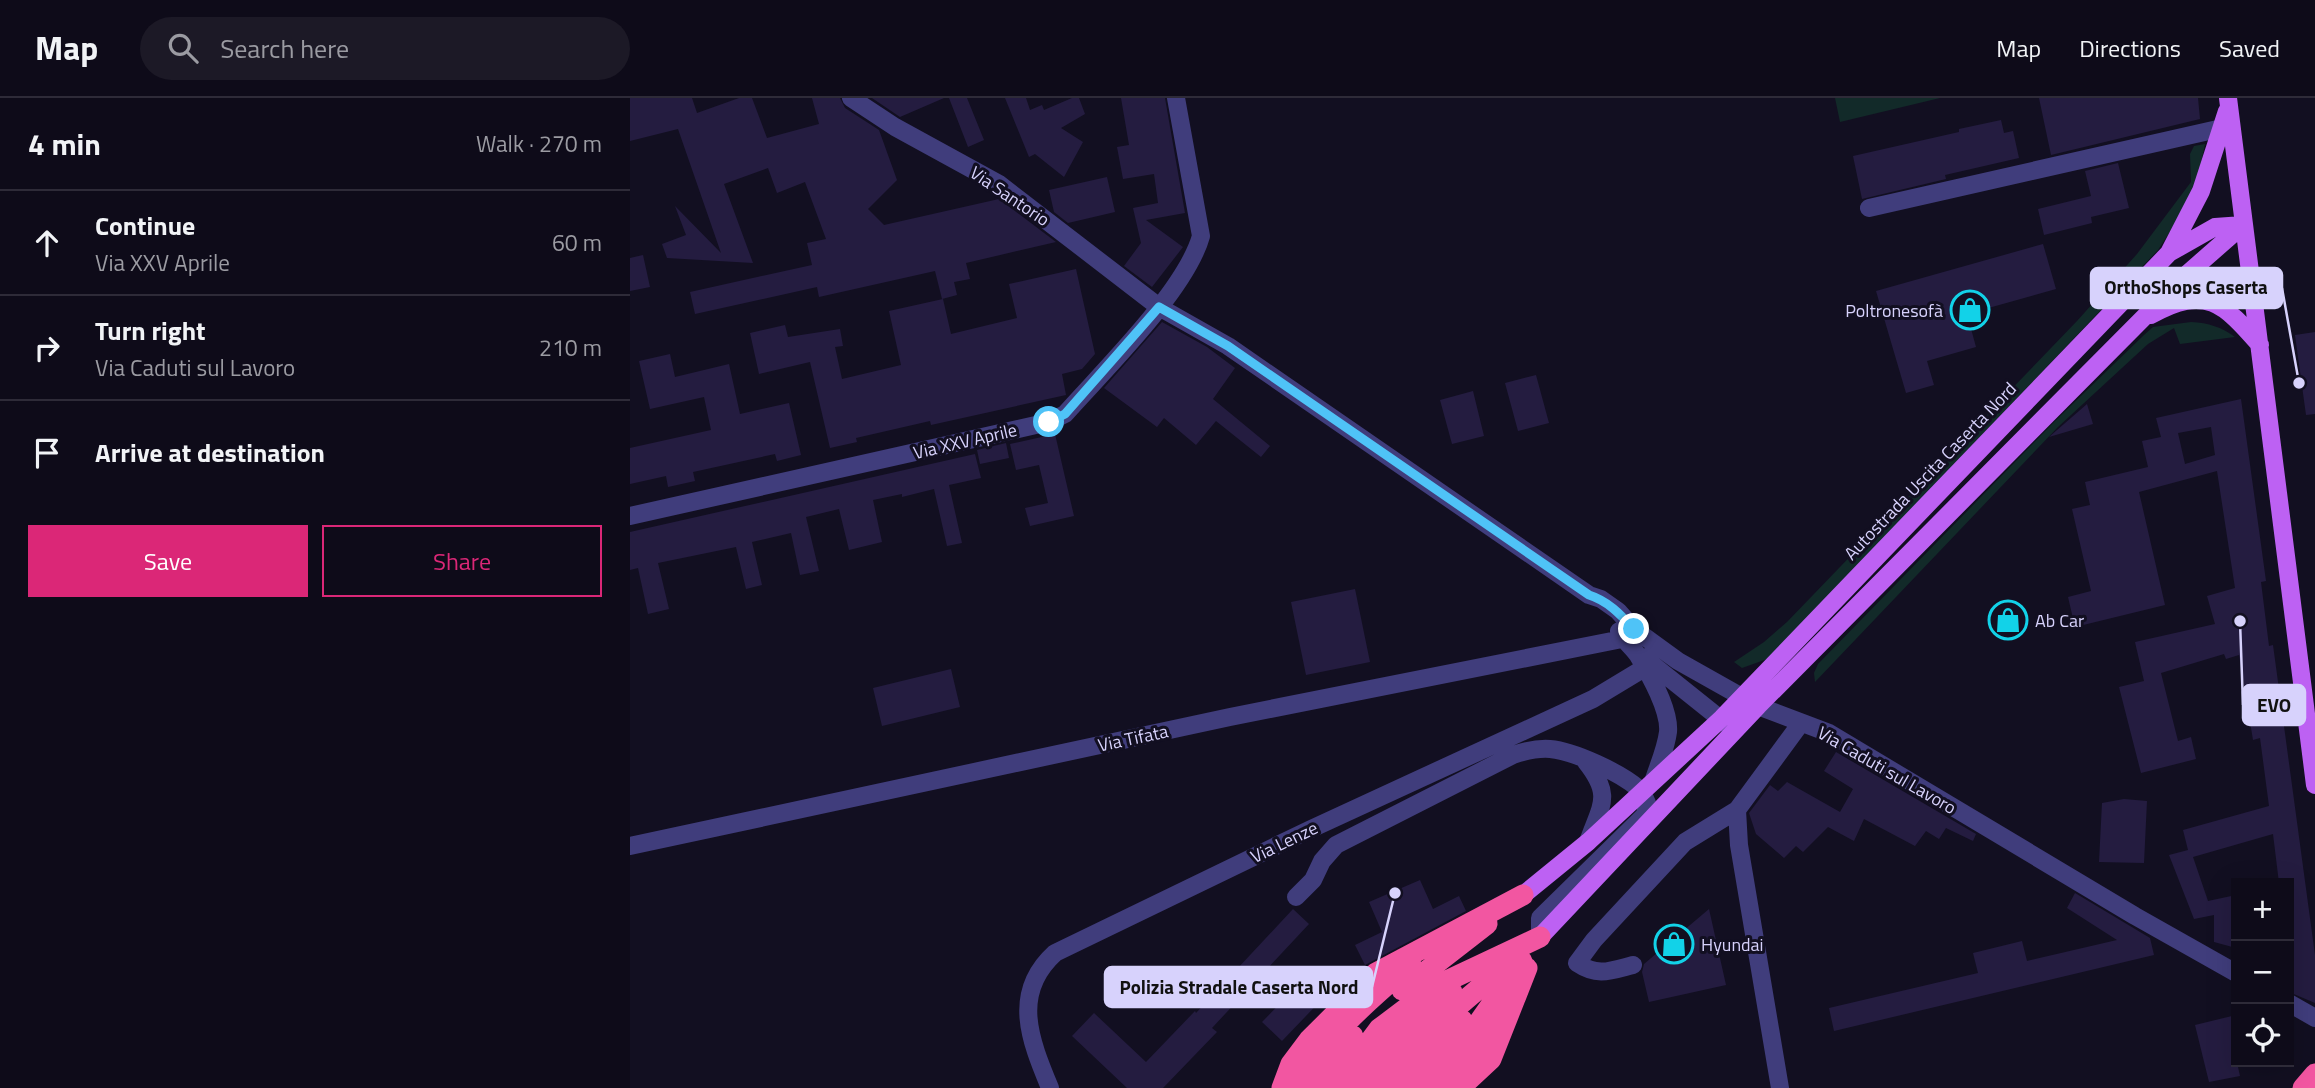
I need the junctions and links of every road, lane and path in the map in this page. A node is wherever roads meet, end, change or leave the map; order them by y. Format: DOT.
graph roads {
  1 [pos="851,98"];
  2 [pos="1176,98"];
  3 [pos="2228,102"];
  4 [pos="2226,127"];
  5 [pos="1869,208"];
  6 [pos="2243,225"];
  7 [pos="2169,253"];
  8 [pos="1159,307"];
  9 [pos="2139,321"];
  10 [pos="2260,345"];
  11 [pos="630,516"];
  12 [pos="1630,640"];
  13 [pos="1646,667"];
  14 [pos="1672,668"];
  15 [pos="1758,706"];
  16 [pos="1732,716"];
  17 [pos="1801,723"];
  18 [pos="1584,760"];
  19 [pos="1647,785"];
  20 [pos="2315,785"];
  21 [pos="1737,810"];
  22 [pos="1588,842"];
  23 [pos="630,846"];
  24 [pos="1523,895"];
  25 [pos="1296,897"];
  26 [pos="1540,937"];
  27 [pos="1633,965"];
  28 [pos="2231,970"];
  29 [pos="2291,1004"];
  30 [pos="2315,1018"];
  31 [pos="2315,1074"];
  32 [pos="1049,1088"];
  33 [pos="1282,1088"];
  34 [pos="1300,1088"];
  35 [pos="1315,1088"];
  36 [pos="1335,1088"];
  37 [pos="1351,1088"];
  38 [pos="1371,1088"];
  39 [pos="1393,1088"];
  40 [pos="1416,1088"];
  41 [pos="1437,1088"];
  42 [pos="1460,1088"];
  43 [pos="1780,1088"];
  44 [pos="2303,1088"];
  1 -- 8 [label="street, Via Santorio"];
  2 -- 8 [label="street, Via XXV Aprile"];
  3 -- 4 [label="main road"];
  4 -- 5 [label="street"];
  4 -- 6 [label="main road"];
  4 -- 7 [label="main road"];
  6 -- 7 [label="main road"];
  6 -- 9 [label="main road, Autostrada Uscita Caserta Nord"];
  6 -- 10 [label="main road"];
  7 -- 16 [label="main road, Autostrada Uscita Caserta Nord"];
  8 -- 11 [label="street, Via XXV Aprile"];
  8 -- 12 [label="street, Via Caduti sul Lavoro"];
  9 -- 10 [label="main road"];
  9 -- 15 [label="main road, Autostrada Uscita Caserta Nord"];
  10 -- 20 [label="main road"];
  12 -- 13 [label="street"];
  12 -- 14 [label="street, Via Caduti sul Lavoro"];
  12 -- 23 [label="street, Via Tifata"];
  13 -- 19 [label="street"];
  13 -- 32 [label="street, Via Lenze"];
  14 -- 16 [label="street"];
  14 -- 16 [label="street, Via Caduti sul Lavoro"];
  15 -- 16 [label="street, Via Caduti sul Lavoro"];
  15 -- 16 [label="main road, Autostrada Uscita Caserta Nord"];
  15 -- 17 [label="street, Via Caduti sul Lavoro"];
  16 -- 19 [label="main road, Autostrada Uscita Caserta Nord"];
  16 -- 26 [label="main road, Autostrada Uscita Caserta Nord"];
  17 -- 21 [label="street"];
  17 -- 28 [label="street, Via Caduti sul Lavoro"];
  18 -- 19 [label="street"];
  18 -- 22 [label="street"];
  18 -- 25 [label="street"];
  19 -- 22 [label="main road, Autostrada Uscita Caserta Nord"];
  19 -- 26 [label="street"];
  21 -- 27 [label="street"];
  21 -- 43 [label="street"];
  22 -- 24 [label="main road, Autostrada Uscita Caserta Nord"];
  24 -- 33 [label="highway"];
  24 -- 34 [label="highway"];
  24 -- 35 [label="highway"];
  26 -- 36 [label="highway"];
  26 -- 37 [label="highway"];
  26 -- 38 [label="highway"];
  26 -- 39 [label="highway"];
  26 -- 40 [label="highway"];
  26 -- 41 [label="highway"];
  26 -- 42 [label="highway"];
  29 -- 30 [label="street"];
  31 -- 44 [label="highway"];
}
